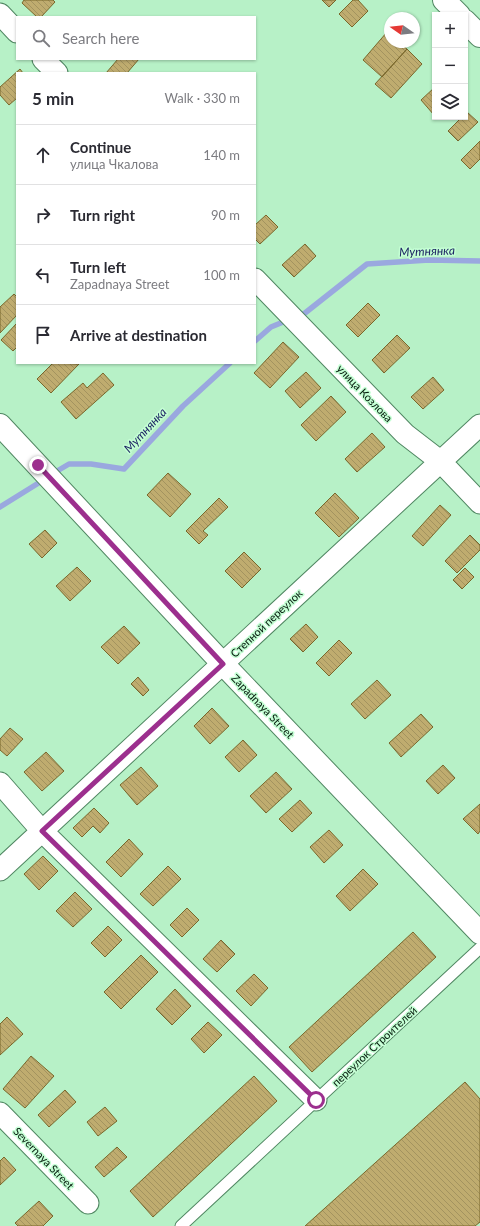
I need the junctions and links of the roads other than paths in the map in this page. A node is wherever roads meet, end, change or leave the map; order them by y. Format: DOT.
graph roads {
  1 [pos="444,0"];
  2 [pos="456,12"];
  3 [pos="0,14"];
  4 [pos="468,24"];
  5 [pos="16,31"];
  6 [pos="480,36"];
  7 [pos="44,60"];
  8 [pos="56,72"];
  9 [pos="256,280"];
  10 [pos="0,425"];
  11 [pos="480,425"];
  12 [pos="440,462"];
  13 [pos="480,502"];
  14 [pos="223,664"];
  15 [pos="0,783"];
  16 [pos="42,831"];
  17 [pos="0,870"];
  18 [pos="480,933"];
  19 [pos="480,948"];
  20 [pos="316,1100"];
  21 [pos="0,1113"];
  22 [pos="88,1203"];
  23 [pos="180,1226"];
  1 -- 2 [label="street"];
  3 -- 5 [label="street"];
  4 -- 6 [label="street"];
  7 -- 8 [label="street"];
  9 -- 12 [label="street, улица Козлова"];
  10 -- 14 [label="street, Zapadnaya Street"];
  11 -- 12 [label="street, Степной переулок"];
  12 -- 13 [label="street, улица Козлова"];
  12 -- 14 [label="street, Степной переулок"];
  14 -- 16 [label="street, Степной переулок"];
  14 -- 18 [label="street, Zapadnaya Street"];
  15 -- 16 [label="street"];
  16 -- 17 [label="street, Степной переулок"];
  16 -- 20 [label="street"];
  19 -- 20 [label="lane, переулок Строителей"];
  20 -- 23 [label="lane, переулок Строителей"];
  21 -- 22 [label="street, Severnaya Street"];
}
